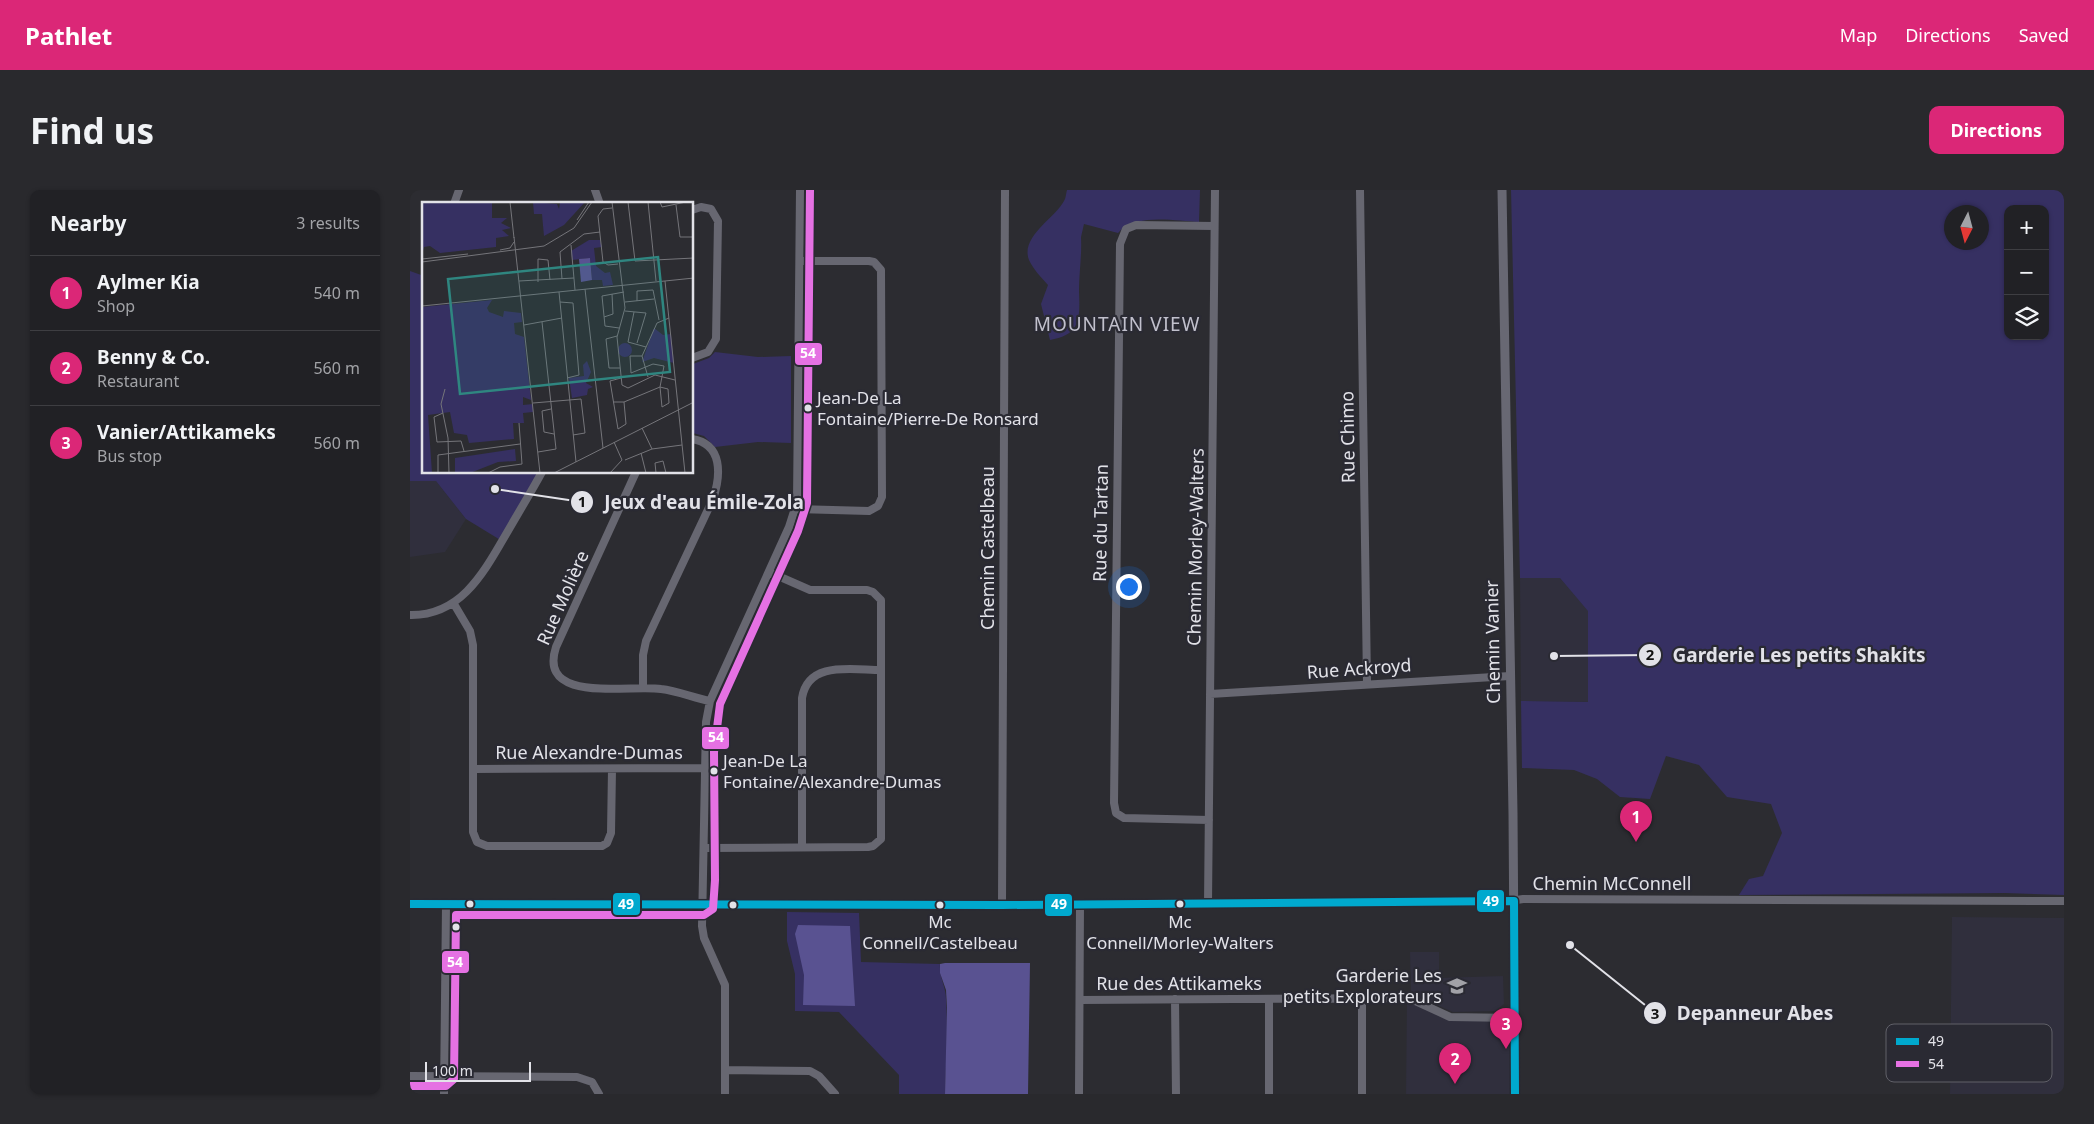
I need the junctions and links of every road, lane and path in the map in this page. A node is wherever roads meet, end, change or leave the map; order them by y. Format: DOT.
graph roads {
  1 [pos="459,190"];
  2 [pos="595,190"];
  3 [pos="800,190"];
  4 [pos="1005,190"];
  5 [pos="1214,190"];
  6 [pos="1360,190"];
  7 [pos="1502,190"];
  8 [pos="455,202"];
  9 [pos="599,202"];
  10 [pos="694,209"];
  11 [pos="1214,226"];
  12 [pos="800,262"];
  13 [pos="694,357"];
  14 [pos="694,440"];
  15 [pos="541,474"];
  16 [pos="635,474"];
  17 [pos="796,510"];
  18 [pos="769,572"];
  19 [pos="454,604"];
  20 [pos="410,615"];
  21 [pos="881,670"];
  22 [pos="1510,676"];
  23 [pos="1367,683"];
  24 [pos="643,688"];
  25 [pos="1210,694"];
  26 [pos="710,702"];
  27 [pos="704,768"];
  28 [pos="474,769"];
  29 [pos="612,769"];
  30 [pos="1209,820"];
  31 [pos="802,846"];
  32 [pos="704,848"];
  33 [pos="1514,901"];
  34 [pos="2064,901"];
  35 [pos="410,904"];
  36 [pos="1208,904"];
  37 [pos="446,905"];
  38 [pos="704,905"];
  39 [pos="1002,905"];
  40 [pos="1080,905"];
  41 [pos="1175,999"];
  42 [pos="1269,999"];
  43 [pos="1362,999"];
  44 [pos="1080,1000"];
  45 [pos="1514,1018"];
  46 [pos="725,1070"];
  47 [pos="410,1076"];
  48 [pos="444,1076"];
  49 [pos="444,1094"];
  50 [pos="599,1094"];
  51 [pos="725,1094"];
  52 [pos="836,1094"];
  53 [pos="1079,1094"];
  54 [pos="1176,1094"];
  55 [pos="1269,1094"];
  56 [pos="1362,1094"];
  57 [pos="1515,1094"];
  1 -- 8 [label="street"];
  2 -- 9 [label="street"];
  3 -- 12 [label="street"];
  4 -- 39 [label="street, Chemin Castelbeau"];
  5 -- 11 [label="street, Chemin Morley-Walters"];
  6 -- 23 [label="street, Rue Chimo"];
  7 -- 22 [label="main road, Chemin Vanier"];
  10 -- 13 [label="street"];
  11 -- 25 [label="street, Chemin Morley-Walters"];
  11 -- 30 [label="street, Rue du Tartan"];
  12 -- 17 [label="street"];
  12 -- 17 [label="street"];
  14 -- 24 [label="street"];
  15 -- 19 [label="street"];
  16 -- 24 [label="street, Rue Molière"];
  17 -- 18 [label="street"];
  18 -- 21 [label="street"];
  18 -- 26 [label="street"];
  19 -- 20 [label="street"];
  19 -- 28 [label="street"];
  21 -- 31 [label="street"];
  21 -- 31 [label="street"];
  22 -- 23 [label="street, Rue Ackroyd"];
  22 -- 33 [label="main road, Chemin Vanier"];
  23 -- 25 [label="street, Rue Ackroyd"];
  24 -- 26 [label="street, Rue Molière"];
  25 -- 30 [label="street, Chemin Morley-Walters"];
  26 -- 27 [label="street"];
  27 -- 29 [label="street, Rue Alexandre-Dumas"];
  27 -- 32 [label="street"];
  28 -- 29 [label="street, Rue Alexandre-Dumas"];
  28 -- 29 [label="street"];
  30 -- 36 [label="street, Chemin Morley-Walters"];
  31 -- 32 [label="street"];
  32 -- 38 [label="street"];
  33 -- 34 [label="street, Chemin McConnell"];
  33 -- 36 [label="street, Chemin McConnell"];
  33 -- 45 [label="main road, Chemin Vanier"];
  35 -- 37 [label="street, Chemin McConnell"];
  36 -- 40 [label="street, Chemin McConnell"];
  37 -- 38 [label="street, Chemin McConnell"];
  37 -- 48 [label="street"];
  38 -- 39 [label="street, Chemin McConnell"];
  38 -- 46 [label="street"];
  39 -- 40 [label="street, Chemin McConnell"];
  40 -- 44 [label="street"];
  41 -- 42 [label="street, Rue des Attikameks"];
  41 -- 44 [label="street, Rue des Attikameks"];
  41 -- 54 [label="street"];
  42 -- 43 [label="street, Rue des Attikameks"];
  42 -- 55 [label="street"];
  43 -- 45 [label="street, Rue des Attikameks"];
  43 -- 56 [label="street"];
  44 -- 53 [label="street"];
  45 -- 57 [label="main road, Chemin Vanier"];
  46 -- 51 [label="street"];
  46 -- 52 [label="street"];
  47 -- 48 [label="street"];
  48 -- 49 [label="street"];
  48 -- 50 [label="street"];
}
